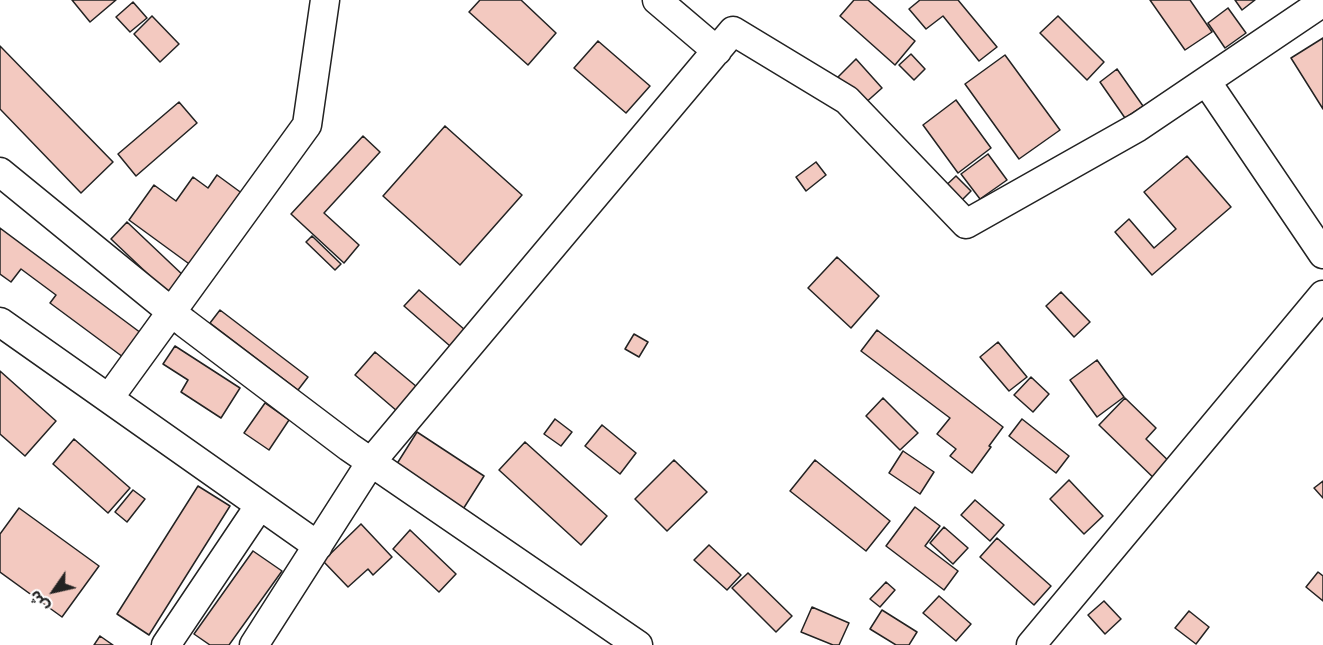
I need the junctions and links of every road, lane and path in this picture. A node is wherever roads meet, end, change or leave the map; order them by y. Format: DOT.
graph roads {
  1 [pos="325,0"];
  2 [pos="657,0"];
  3 [pos="1323,2"];
  4 [pos="717,51"];
  5 [pos="1206,81"];
  6 [pos="0,172"];
  7 [pos="1323,254"];
  8 [pos="1323,295"];
  9 [pos="171,311"];
  10 [pos="0,322"];
  11 [pos="109,398"];
  12 [pos="371,462"];
  13 [pos="260,506"];
  14 [pos="318,546"];
  15 [pos="166,645"];
  16 [pos="254,645"];
  17 [pos="638,645"];
  18 [pos="1031,645"];
  1 -- 9 [label="street"];
  2 -- 4 [label="street"];
  3 -- 5 [label="street"];
  4 -- 5 [label="street"];
  4 -- 12 [label="street"];
  5 -- 7 [label="street"];
  6 -- 9 [label="street"];
  8 -- 18 [label="street"];
  9 -- 11 [label="street"];
  9 -- 12 [label="street"];
  10 -- 11 [label="street"];
  11 -- 13 [label="street"];
  12 -- 14 [label="street"];
  12 -- 17 [label="street"];
  13 -- 14 [label="street"];
  13 -- 15 [label="street"];
  14 -- 16 [label="street"];
}
